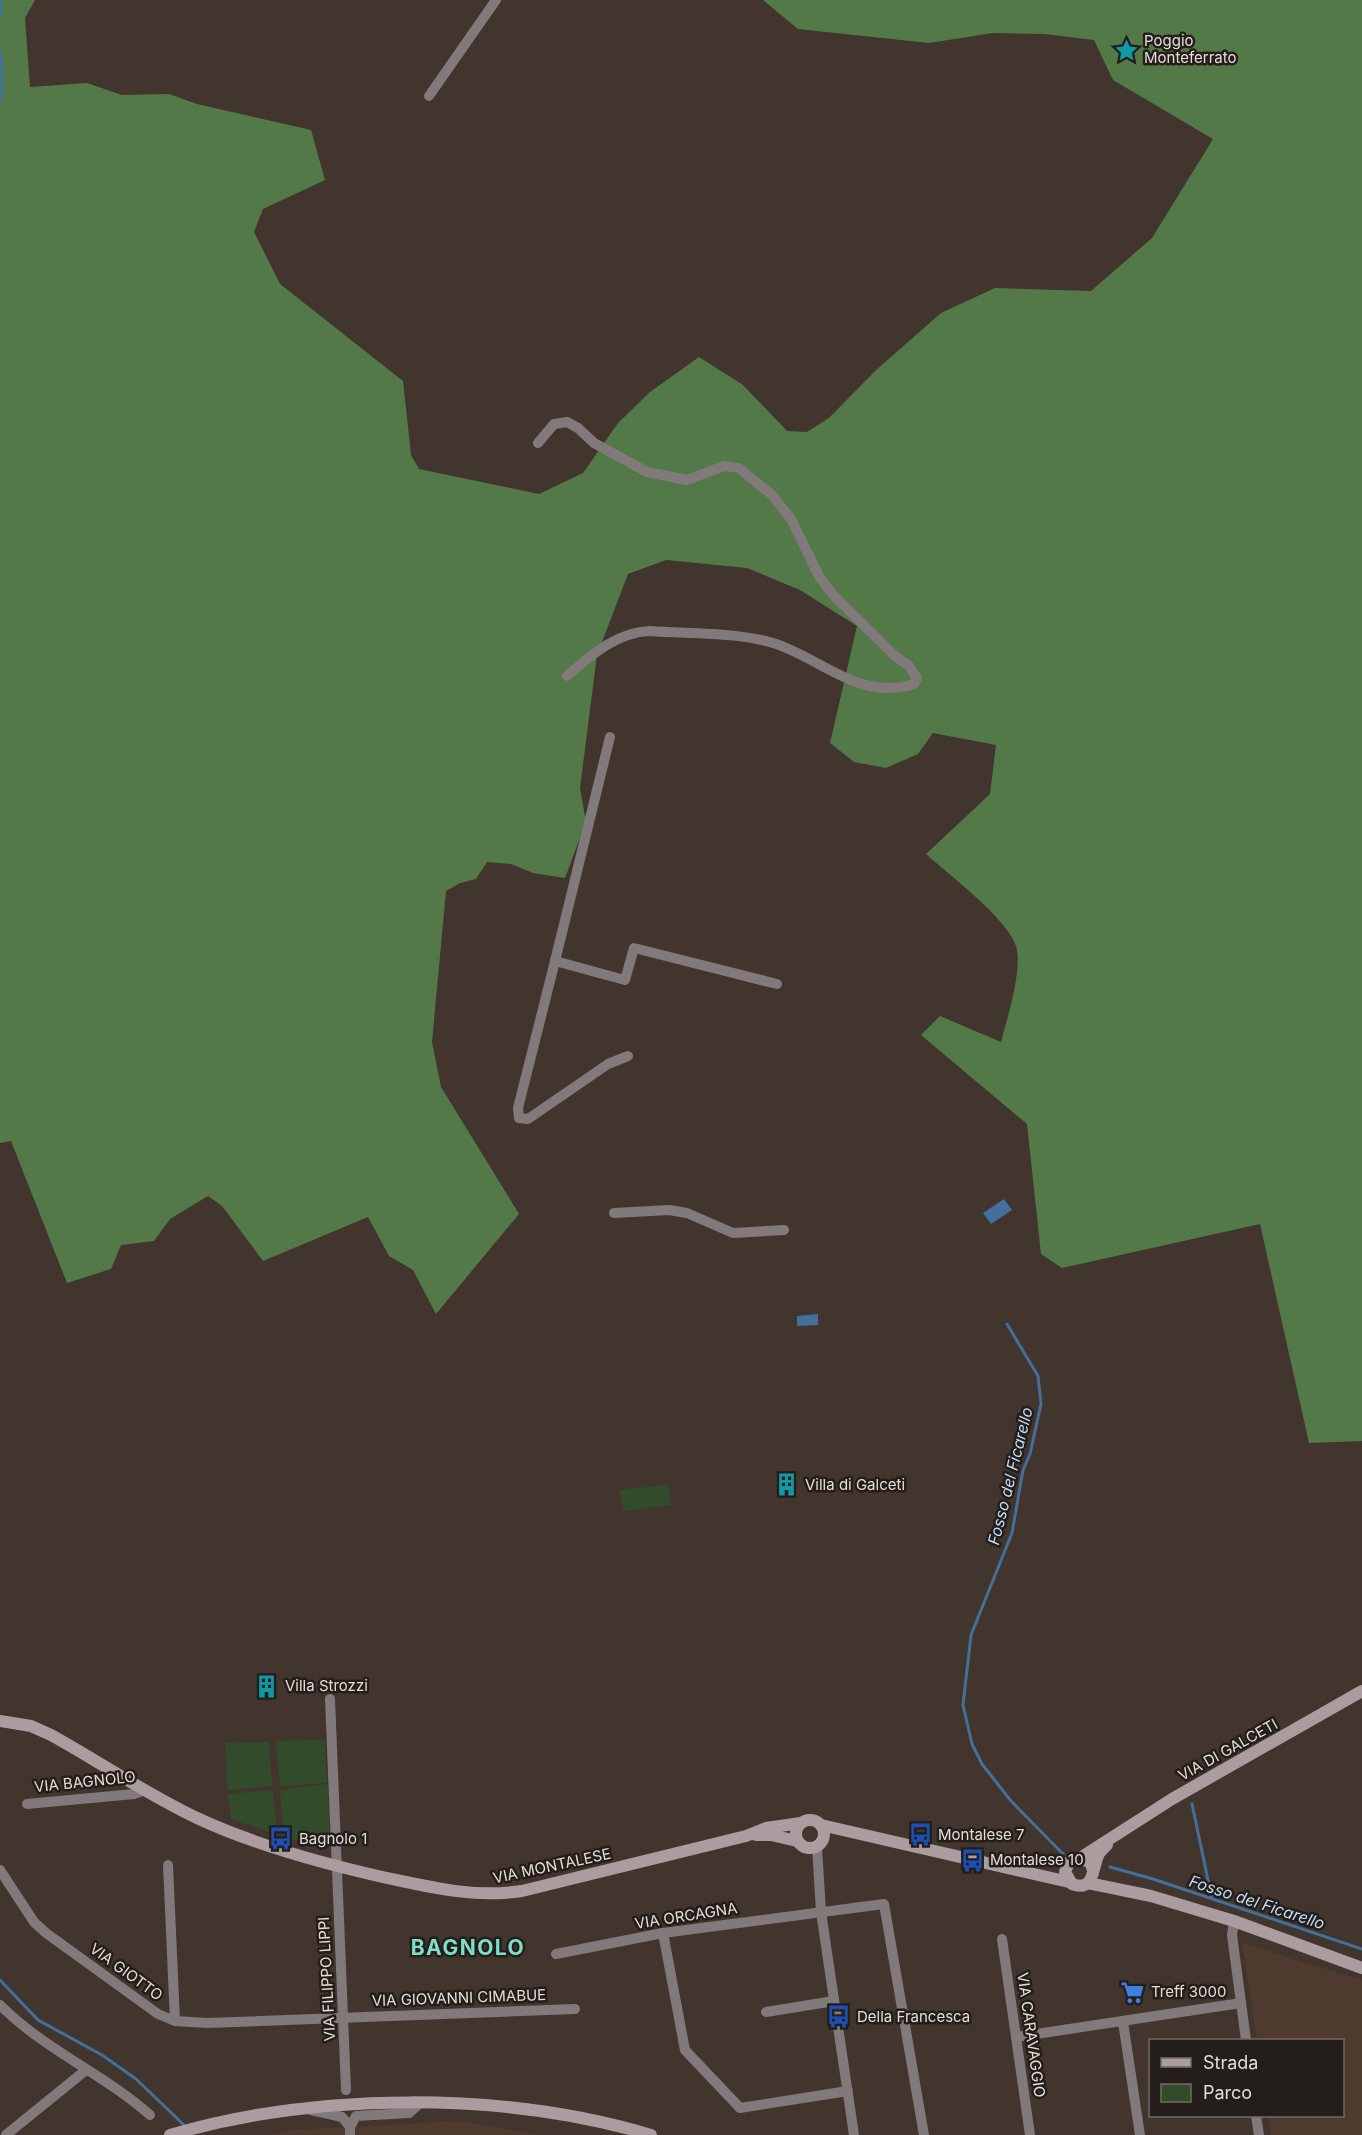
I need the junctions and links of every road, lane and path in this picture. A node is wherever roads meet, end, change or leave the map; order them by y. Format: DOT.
graph roads {
  1 [pos="496,0"];
  2 [pos="429,96"];
  3 [pos="538,443"];
  4 [pos="567,676"];
  5 [pos="610,737"];
  6 [pos="555,962"];
  7 [pos="777,984"];
  8 [pos="628,1056"];
  9 [pos="614,1213"];
  10 [pos="784,1230"];
  11 [pos="1362,1690"];
  12 [pos="330,1699"];
  13 [pos="0,1721"];
  14 [pos="145,1790"];
  15 [pos="27,1803"];
  16 [pos="801,1823"];
  17 [pos="821,1825"];
  18 [pos="851,1830"];
  19 [pos="746,1836"];
  20 [pos="1112,1839"];
  21 [pos="797,1841"];
  22 [pos="819,1844"];
  23 [pos="1075,1860"];
  24 [pos="168,1865"];
  25 [pos="337,1867"];
  26 [pos="0,1870"];
  27 [pos="1038,1873"];
  28 [pos="1092,1875"];
  29 [pos="1069,1882"];
  30 [pos="821,1912"];
  31 [pos="1234,1921"];
  32 [pos="663,1933"];
  33 [pos="1002,1940"];
  34 [pos="556,1954"];
  35 [pos="1362,1968"];
  36 [pos="834,2001"];
  37 [pos="1241,2003"];
  38 [pos="575,2010"];
  39 [pos="2,2012"];
  40 [pos="766,2012"];
  41 [pos="344,2016"];
  42 [pos="175,2021"];
  43 [pos="1123,2022"];
  44 [pos="1016,2037"];
  45 [pos="1246,2039"];
  46 [pos="86,2070"];
  47 [pos="346,2090"];
  48 [pos="848,2091"];
  49 [pos="418,2104"];
  50 [pos="304,2108"];
  51 [pos="150,2115"];
  52 [pos="1256,2117"];
  53 [pos="350,2131"];
  54 [pos="6,2135"];
  55 [pos="170,2135"];
  56 [pos="651,2135"];
  57 [pos="854,2135"];
  58 [pos="924,2135"];
  59 [pos="1030,2135"];
  60 [pos="1140,2135"];
  61 [pos="1259,2135"];
  1 -- 2 [label="street"];
  3 -- 4 [label="street"];
  5 -- 6 [label="street"];
  6 -- 7 [label="street"];
  6 -- 8 [label="street"];
  9 -- 10 [label="street"];
  11 -- 20 [label="street, VIA DI GALCETI"];
  12 -- 25 [label="street, VIA FILIPPO LIPPI"];
  13 -- 14 [label="street, VIA MONTALESE"];
  14 -- 15 [label="street, VIA BAGNOLO"];
  14 -- 25 [label="street, VIA MONTALESE"];
  16 -- 17 [label="street, VIA MONTALESE"];
  16 -- 19 [label="street, VIA MONTALESE"];
  16 -- 21 [label="street"];
  17 -- 18 [label="street, VIA MONTALESE"];
  17 -- 22 [label="street"];
  18 -- 22 [label="street"];
  18 -- 27 [label="street, VIA MONTALESE"];
  19 -- 21 [label="street, VIA MONTALESE"];
  19 -- 25 [label="street, VIA MONTALESE"];
  20 -- 23 [label="street, VIA DI GALCETI"];
  20 -- 28 [label="street, VIA DI GALCETI"];
  21 -- 22 [label="street, VIA MONTALESE"];
  22 -- 30 [label="street"];
  23 -- 27 [label="street"];
  23 -- 28 [label="street"];
  23 -- 29 [label="street"];
  24 -- 42 [label="street"];
  25 -- 41 [label="street, VIA FILIPPO LIPPI"];
  26 -- 42 [label="street, VIA GIOTTO"];
  27 -- 29 [label="street, VIA MONTALESE"];
  28 -- 29 [label="street, VIA MONTALESE"];
  28 -- 31 [label="street"];
  30 -- 32 [label="street, VIA ORCAGNA"];
  30 -- 36 [label="street"];
  30 -- 58 [label="street, VIA ORCAGNA"];
  31 -- 35 [label="street"];
  31 -- 37 [label="street"];
  32 -- 34 [label="street, VIA ORCAGNA"];
  32 -- 48 [label="street"];
  33 -- 44 [label="street, VIA CARAVAGGIO"];
  36 -- 40 [label="street"];
  36 -- 48 [label="street"];
  37 -- 43 [label="street"];
  37 -- 45 [label="street"];
  38 -- 41 [label="street, VIA GIOVANNI CIMABUE"];
  39 -- 46 [label="street"];
  41 -- 42 [label="street, VIA GIOTTO"];
  41 -- 47 [label="street, VIA FILIPPO LIPPI"];
  43 -- 44 [label="street"];
  43 -- 60 [label="street"];
  44 -- 59 [label="street, VIA CARAVAGGIO"];
  46 -- 51 [label="street"];
  46 -- 54 [label="street"];
  48 -- 57 [label="street"];
  49 -- 50 [label="street"];
  49 -- 53 [label="street"];
  49 -- 56 [label="street"];
  50 -- 53 [label="street"];
  50 -- 55 [label="street"];
  52 -- 61 [label="street"];
}
